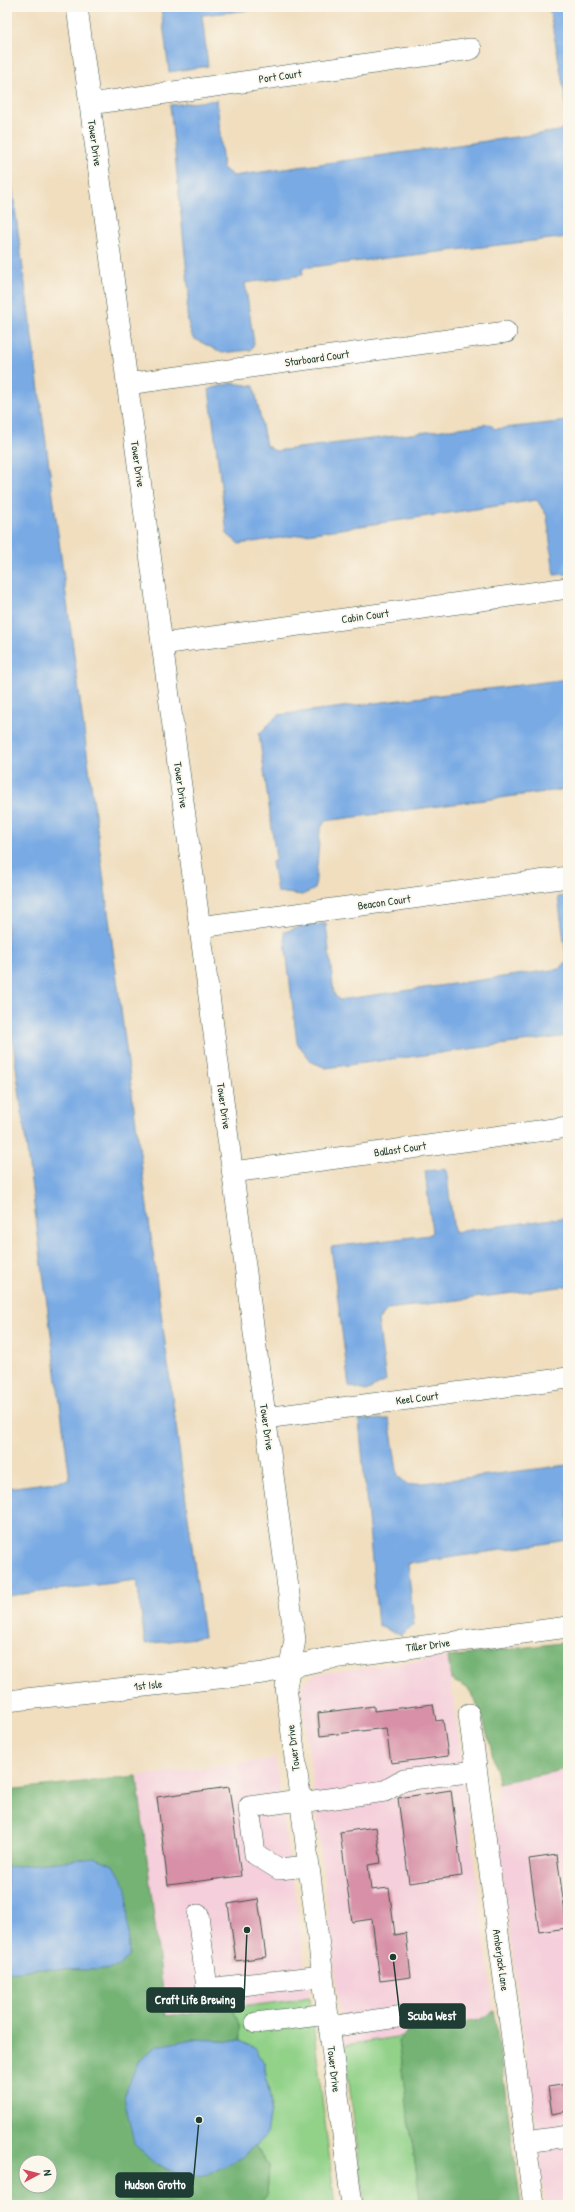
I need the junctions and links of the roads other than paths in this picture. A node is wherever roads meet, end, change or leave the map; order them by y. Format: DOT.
graph roads {
  1 [pos="77,7"];
  2 [pos="471,49"];
  3 [pos="90,104"];
  4 [pos="506,332"];
  5 [pos="128,384"];
  6 [pos="568,588"];
  7 [pos="162,644"];
  8 [pos="568,877"];
  9 [pos="200,927"];
  10 [pos="568,1127"];
  11 [pos="232,1172"];
  12 [pos="568,1378"];
  13 [pos="265,1418"];
  14 [pos="568,1627"];
  15 [pos="289,1667"];
  16 [pos="7,1701"];
  17 [pos="469,1714"];
  18 [pos="476,1771"];
  19 [pos="300,1802"];
  20 [pos="308,1866"];
  21 [pos="198,1915"];
  22 [pos="322,1976"];
  23 [pos="404,2016"];
  24 [pos="328,2020"];
  25 [pos="256,2023"];
  26 [pos="568,2136"];
  27 [pos="526,2142"];
  28 [pos="352,2205"];
  29 [pos="534,2205"];
  1 -- 3 [label="street, Tower Drive"];
  2 -- 3 [label="street, Port Court"];
  3 -- 5 [label="street, Tower Drive"];
  4 -- 5 [label="street, Starboard Court"];
  5 -- 7 [label="street, Tower Drive"];
  6 -- 7 [label="street, Cabin Court"];
  7 -- 9 [label="street, Tower Drive"];
  8 -- 9 [label="street, Beacon Court"];
  9 -- 11 [label="street, Tower Drive"];
  10 -- 11 [label="street, Ballast Court"];
  11 -- 13 [label="street, Tower Drive"];
  12 -- 13 [label="street, Keel Court"];
  13 -- 15 [label="street, Tower Drive"];
  14 -- 15 [label="street, Tiller Drive"];
  15 -- 16 [label="street, 1st Isle"];
  15 -- 19 [label="street, Tower Drive"];
  17 -- 18 [label="street, Amberjack Lane"];
  18 -- 19 [label="street"];
  18 -- 27 [label="street, Amberjack Lane"];
  19 -- 20 [label="street, Tower Drive"];
  19 -- 20 [label="street"];
  20 -- 22 [label="street, Tower Drive"];
  21 -- 22 [label="street"];
  22 -- 24 [label="street, Tower Drive"];
  23 -- 24 [label="street"];
  24 -- 25 [label="street"];
  24 -- 28 [label="street, Tower Drive"];
  26 -- 27 [label="street"];
  27 -- 29 [label="street, Amberjack Lane"];
}
